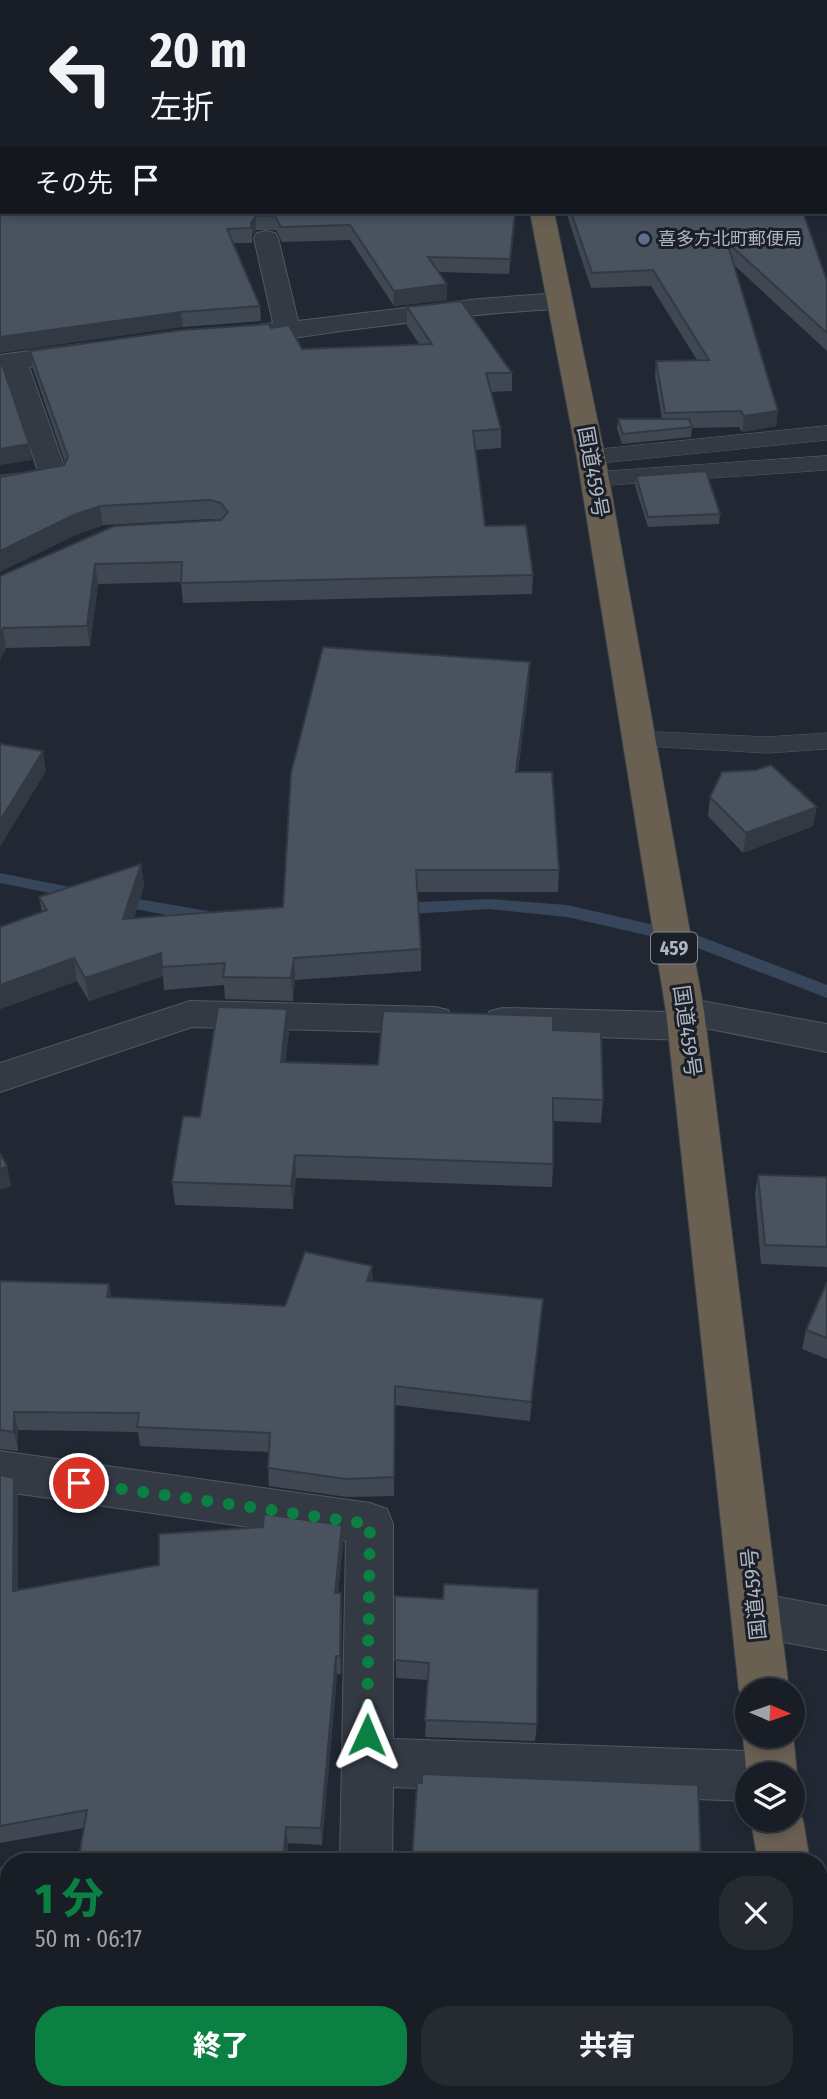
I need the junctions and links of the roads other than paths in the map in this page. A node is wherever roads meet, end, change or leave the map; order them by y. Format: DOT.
graph roads {
  1 [pos="542,214"];
  2 [pos="267,238"];
  3 [pos="560,301"];
  4 [pos="288,330"];
  5 [pos="209,336"];
  6 [pos="105,348"];
  7 [pos="7,362"];
  8 [pos="827,433"];
  9 [pos="827,463"];
  10 [pos="593,468"];
  11 [pos="0,485"];
  12 [pos="637,740"];
  13 [pos="827,741"];
  14 [pos="686,1018"];
  15 [pos="827,1038"];
  16 [pos="0,1077"];
  17 [pos="0,1471"];
  18 [pos="757,1615"];
  19 [pos="827,1628"];
  20 [pos="763,1678"];
  21 [pos="367,1762"];
  22 [pos="735,1776"];
  23 [pos="780,1832"];
  24 [pos="366,1853"];
  25 [pos="783,1853"];
  1 -- 3 [label="highway, 国道459号 / 459"];
  2 -- 4 [label="street"];
  3 -- 4 [label="street"];
  3 -- 10 [label="highway, 国道459号 / 459"];
  4 -- 5 [label="street"];
  6 -- 7 [label="street"];
  7 -- 11 [label="street"];
  8 -- 10 [label="lane"];
  9 -- 10 [label="lane"];
  10 -- 12 [label="highway, 国道459号 / 459"];
  12 -- 13 [label="lane"];
  12 -- 14 [label="highway, 国道459号 / 459"];
  14 -- 15 [label="street"];
  14 -- 16 [label="street"];
  14 -- 18 [label="highway, 国道459号 / 459"];
  17 -- 21 [label="street"];
  18 -- 19 [label="street"];
  18 -- 20 [label="highway, 国道459号 / 459"];
  21 -- 22 [label="street"];
  21 -- 24 [label="street"];
  23 -- 25 [label="highway"];
}
